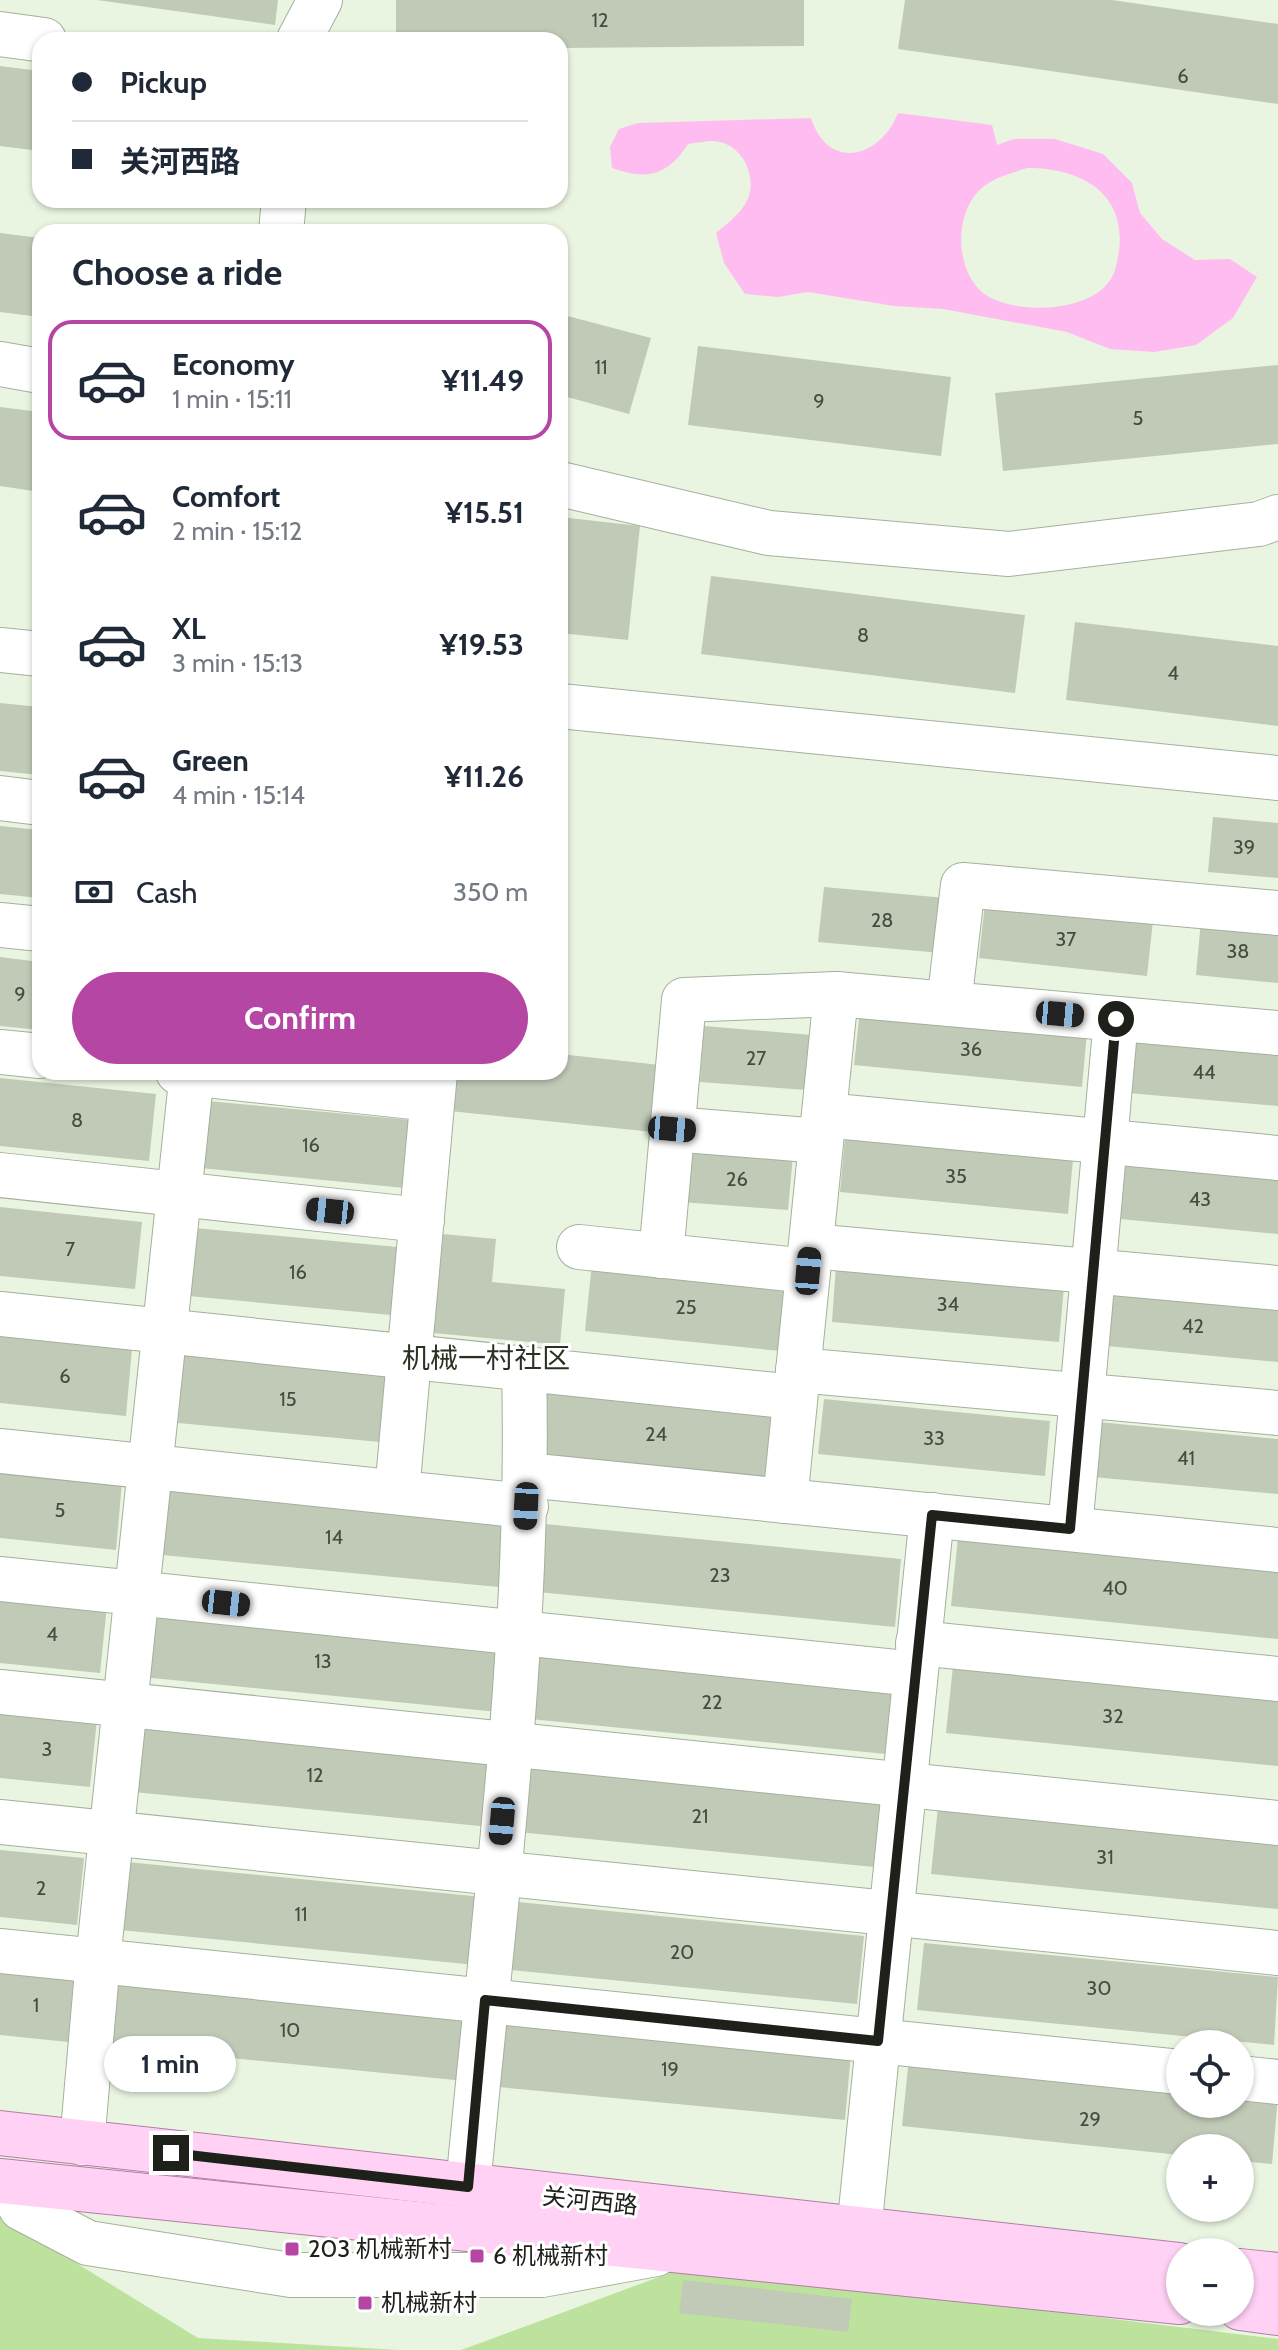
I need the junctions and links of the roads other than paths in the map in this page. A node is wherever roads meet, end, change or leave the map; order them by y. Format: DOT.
graph roads {
  1 [pos="320,0"];
  2 [pos="303,32"];
  3 [pos="0,34"];
  4 [pos="32,38"];
  5 [pos="0,364"];
  6 [pos="32,370"];
  7 [pos="568,486"];
  8 [pos="1278,517"];
  9 [pos="0,650"];
  10 [pos="32,653"];
  11 [pos="568,707"];
  12 [pos="1278,778"];
  13 [pos="0,798"];
  14 [pos="32,802"];
  15 [pos="1278,913"];
  16 [pos="0,925"];
  17 [pos="32,928"];
  18 [pos="836,994"];
  19 [pos="949,1004"];
  20 [pos="1116,1019"];
  21 [pos="1278,1033"];
  22 [pos="0,1052"];
  23 [pos="32,1055"];
  24 [pos="187,1080"];
  25 [pos="332,1080"];
  26 [pos="434,1085"];
  27 [pos="823,1128"];
  28 [pos="672,1129"];
  29 [pos="1104,1141"];
  30 [pos="1278,1158"];
  31 [pos="0,1175"];
  32 [pos="178,1194"];
  33 [pos="422,1220"];
  34 [pos="579,1247"];
  35 [pos="661,1256"];
  36 [pos="810,1259"];
  37 [pos="1093,1272"];
  38 [pos="1278,1288"];
  39 [pos="0,1314"];
  40 [pos="163,1331"];
  41 [pos="409,1357"];
  42 [pos="524,1369"];
  43 [pos="797,1384"];
  44 [pos="1082,1396"];
  45 [pos="1278,1413"];
  46 [pos="0,1451"];
  47 [pos="149,1466"];
  48 [pos="526,1491"];
  49 [pos="397,1492"];
  50 [pos="785,1501"];
  51 [pos="932,1515"];
  52 [pos="1070,1529"];
  53 [pos="1278,1550"];
  54 [pos="0,1579"];
  55 [pos="137,1594"];
  56 [pos="520,1633"];
  57 [pos="917,1659"];
  58 [pos="1278,1679"];
  59 [pos="0,1692"];
  60 [pos="125,1704"];
  61 [pos="510,1743"];
  62 [pos="903,1785"];
  63 [pos="0,1822"];
  64 [pos="1278,1823"];
  65 [pos="111,1832"];
  66 [pos="497,1872"];
  67 [pos="891,1914"];
  68 [pos="0,1951"];
  69 [pos="1278,1953"];
  70 [pos="98,1960"];
  71 [pos="485,2000"];
  72 [pos="878,2041"];
  73 [pos="1166,2071"];
  74 [pos="1254,2079"];
  75 [pos="1278,2082"];
  76 [pos="0,2133"];
  77 [pos="82,2143"];
  78 [pos="4,2181"];
  79 [pos="468,2187"];
  80 [pos="859,2230"];
  81 [pos="681,2249"];
  82 [pos="1166,2263"];
  83 [pos="1254,2272"];
  84 [pos="1278,2275"];
  85 [pos="1166,2301"];
  86 [pos="1254,2310"];
  87 [pos="1278,2313"];
  1 -- 2 [label="street"];
  3 -- 4 [label="street"];
  5 -- 6 [label="street"];
  7 -- 8 [label="street"];
  9 -- 10 [label="street"];
  11 -- 12 [label="street"];
  13 -- 14 [label="street"];
  15 -- 19 [label="street"];
  16 -- 17 [label="street"];
  18 -- 19 [label="street"];
  18 -- 27 [label="street"];
  18 -- 28 [label="street"];
  19 -- 20 [label="street"];
  20 -- 21 [label="street"];
  20 -- 29 [label="street"];
  22 -- 23 [label="street"];
  24 -- 32 [label="street"];
  25 -- 26 [label="street"];
  26 -- 33 [label="street"];
  27 -- 28 [label="street"];
  27 -- 29 [label="street"];
  27 -- 36 [label="street"];
  28 -- 35 [label="street"];
  29 -- 30 [label="street"];
  29 -- 37 [label="street"];
  31 -- 32 [label="street"];
  32 -- 33 [label="street"];
  32 -- 40 [label="street"];
  33 -- 41 [label="street"];
  34 -- 35 [label="street"];
  35 -- 36 [label="street"];
  36 -- 37 [label="street"];
  36 -- 43 [label="street"];
  37 -- 38 [label="street"];
  37 -- 44 [label="street"];
  39 -- 40 [label="street"];
  40 -- 41 [label="street"];
  40 -- 47 [label="street"];
  41 -- 42 [label="street"];
  41 -- 49 [label="street"];
  42 -- 43 [label="street"];
  42 -- 48 [label="street"];
  43 -- 44 [label="street"];
  43 -- 50 [label="street"];
  44 -- 45 [label="street"];
  44 -- 52 [label="street"];
  46 -- 47 [label="street"];
  47 -- 49 [label="street"];
  47 -- 55 [label="street"];
  48 -- 49 [label="street"];
  48 -- 50 [label="street"];
  48 -- 56 [label="street"];
  50 -- 51 [label="street"];
  51 -- 52 [label="street"];
  51 -- 57 [label="street"];
  52 -- 53 [label="street"];
  54 -- 55 [label="street"];
  55 -- 56 [label="street"];
  55 -- 60 [label="street"];
  56 -- 57 [label="street"];
  56 -- 61 [label="street"];
  57 -- 58 [label="street"];
  57 -- 62 [label="street"];
  59 -- 60 [label="street"];
  60 -- 61 [label="street"];
  60 -- 65 [label="street"];
  61 -- 62 [label="street"];
  61 -- 66 [label="street"];
  62 -- 64 [label="street"];
  62 -- 67 [label="street"];
  63 -- 65 [label="street"];
  65 -- 66 [label="street"];
  65 -- 70 [label="street"];
  66 -- 67 [label="street"];
  66 -- 71 [label="street"];
  67 -- 69 [label="street"];
  67 -- 72 [label="street"];
  68 -- 70 [label="street"];
  70 -- 71 [label="street"];
  70 -- 77 [label="street"];
  71 -- 72 [label="street"];
  71 -- 79 [label="street"];
  72 -- 73 [label="street"];
  72 -- 80 [label="street"];
  74 -- 75 [label="street"];
  76 -- 77 [label="main road, 关河西路"];
  77 -- 79 [label="main road, 关河西路"];
  78 -- 81 [label="main road, 关河西路"];
  78 -- 81 [label="street"];
  79 -- 80 [label="main road, 关河西路"];
  80 -- 82 [label="main road, 关河西路"];
  81 -- 85 [label="main road, 关河西路"];
  83 -- 84 [label="main road"];
  86 -- 87 [label="main road"];
}
